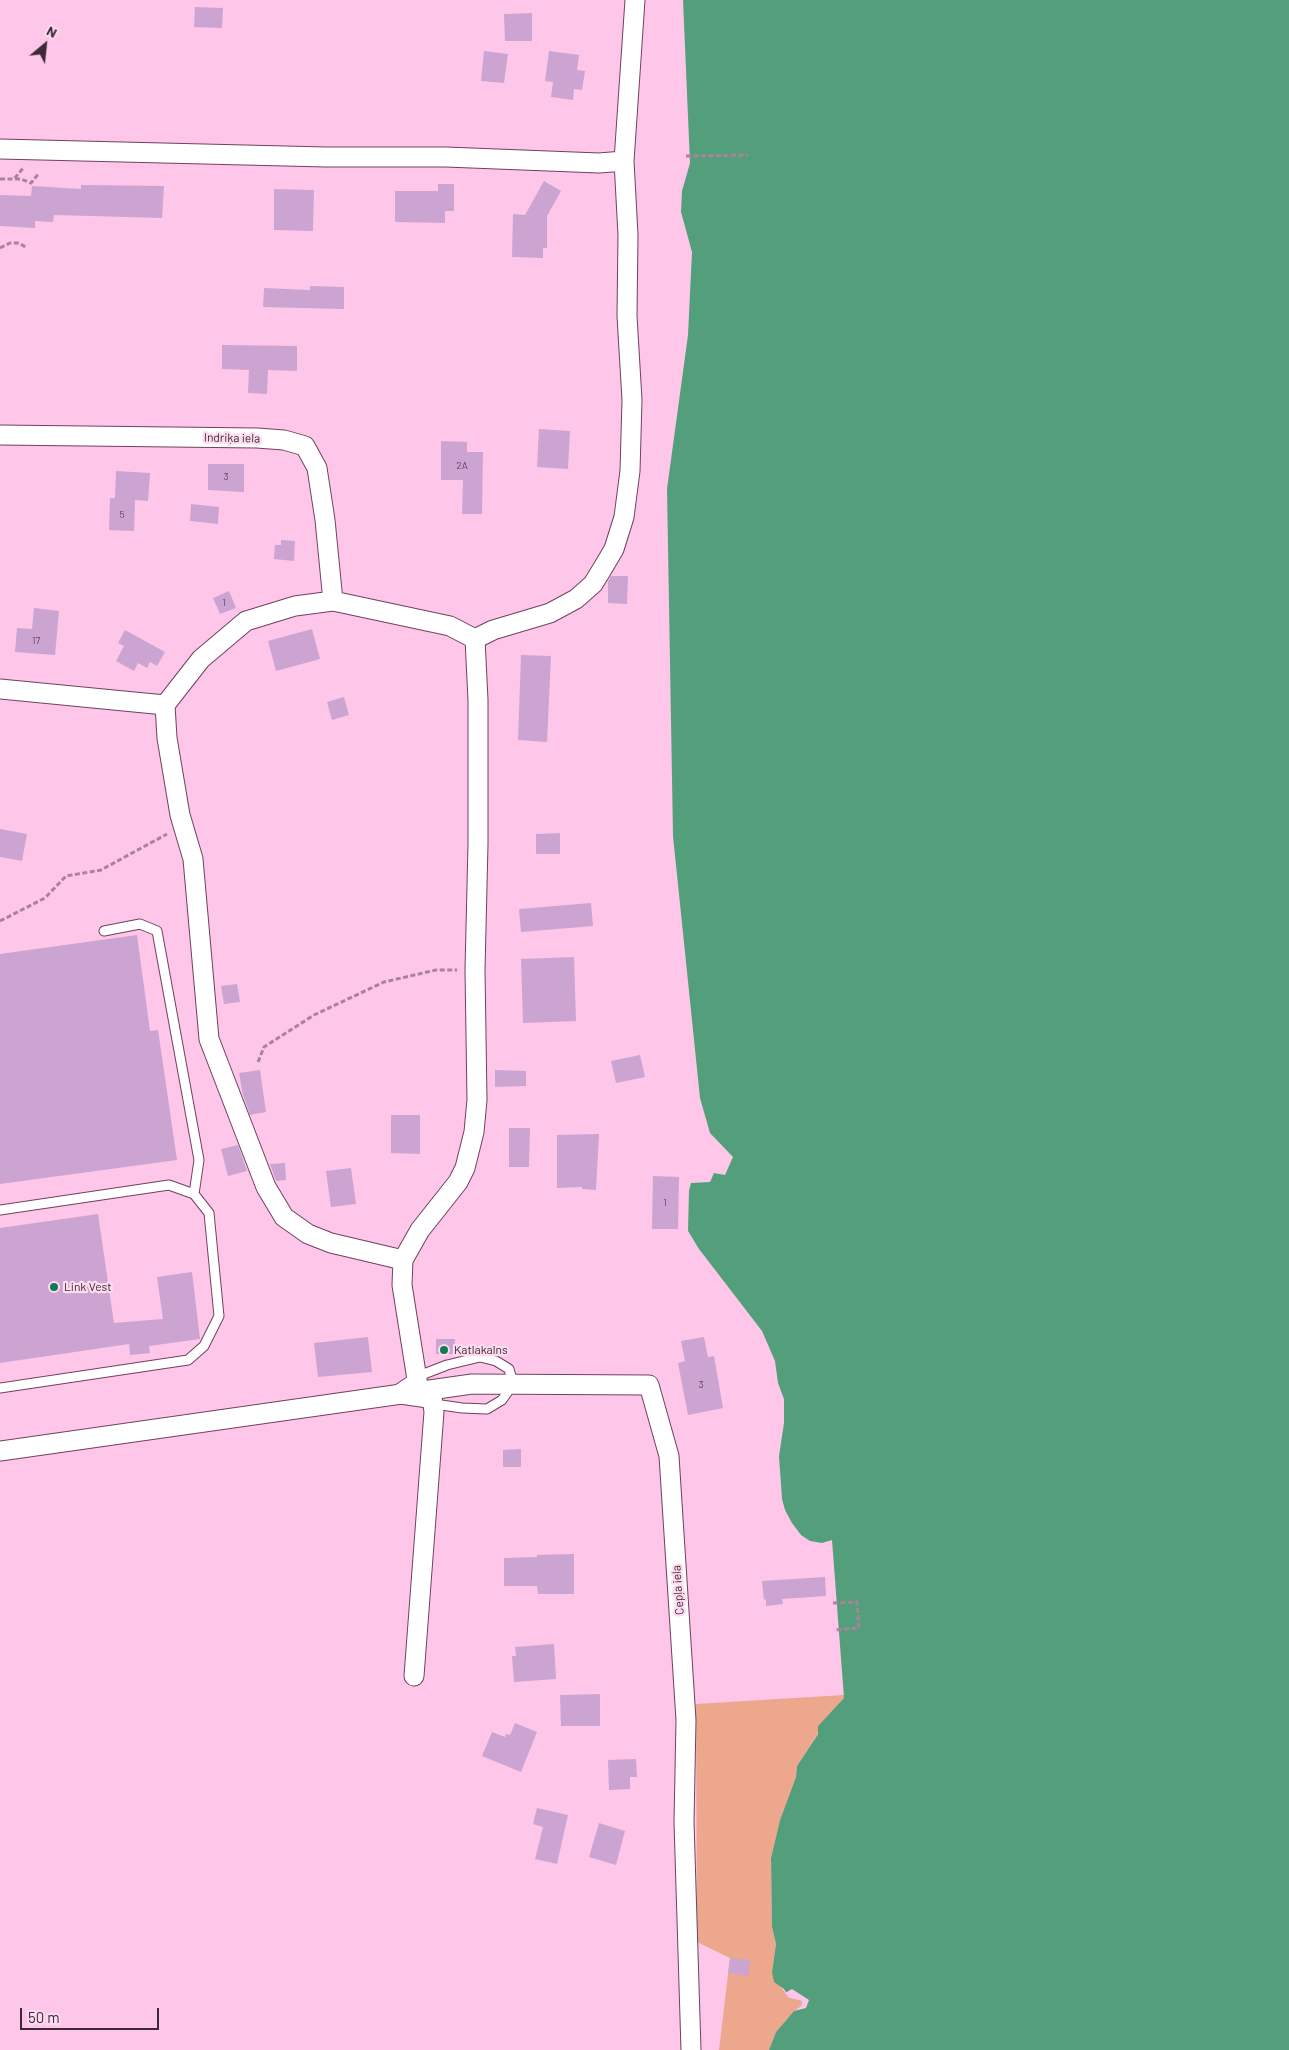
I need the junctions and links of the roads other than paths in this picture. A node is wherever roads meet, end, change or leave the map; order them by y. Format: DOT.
graph roads {
  1 [pos="635,0"];
  2 [pos="0,149"];
  3 [pos="624,161"];
  4 [pos="0,434"];
  5 [pos="333,601"];
  6 [pos="475,639"];
  7 [pos="0,689"];
  8 [pos="165,704"];
  9 [pos="104,931"];
  10 [pos="194,1194"];
  11 [pos="0,1210"];
  12 [pos="404,1260"];
  13 [pos="514,1384"];
  14 [pos="0,1388"];
  15 [pos="425,1391"];
  16 [pos="0,1451"];
  17 [pos="414,1676"];
  18 [pos="691,2050"];
  1 -- 3 [label="street"];
  2 -- 3 [label="street"];
  3 -- 6 [label="street"];
  4 -- 5 [label="street, Indriķa iela"];
  5 -- 6 [label="street"];
  5 -- 8 [label="street"];
  6 -- 12 [label="street"];
  7 -- 8 [label="street"];
  8 -- 12 [label="street"];
  9 -- 10 [label="lane"];
  10 -- 11 [label="lane"];
  10 -- 14 [label="lane"];
  12 -- 15 [label="street"];
  13 -- 15 [label="street"];
  13 -- 15 [label="lane"];
  13 -- 18 [label="street, Cepļa iela"];
  15 -- 16 [label="street"];
  15 -- 17 [label="street"];
}
